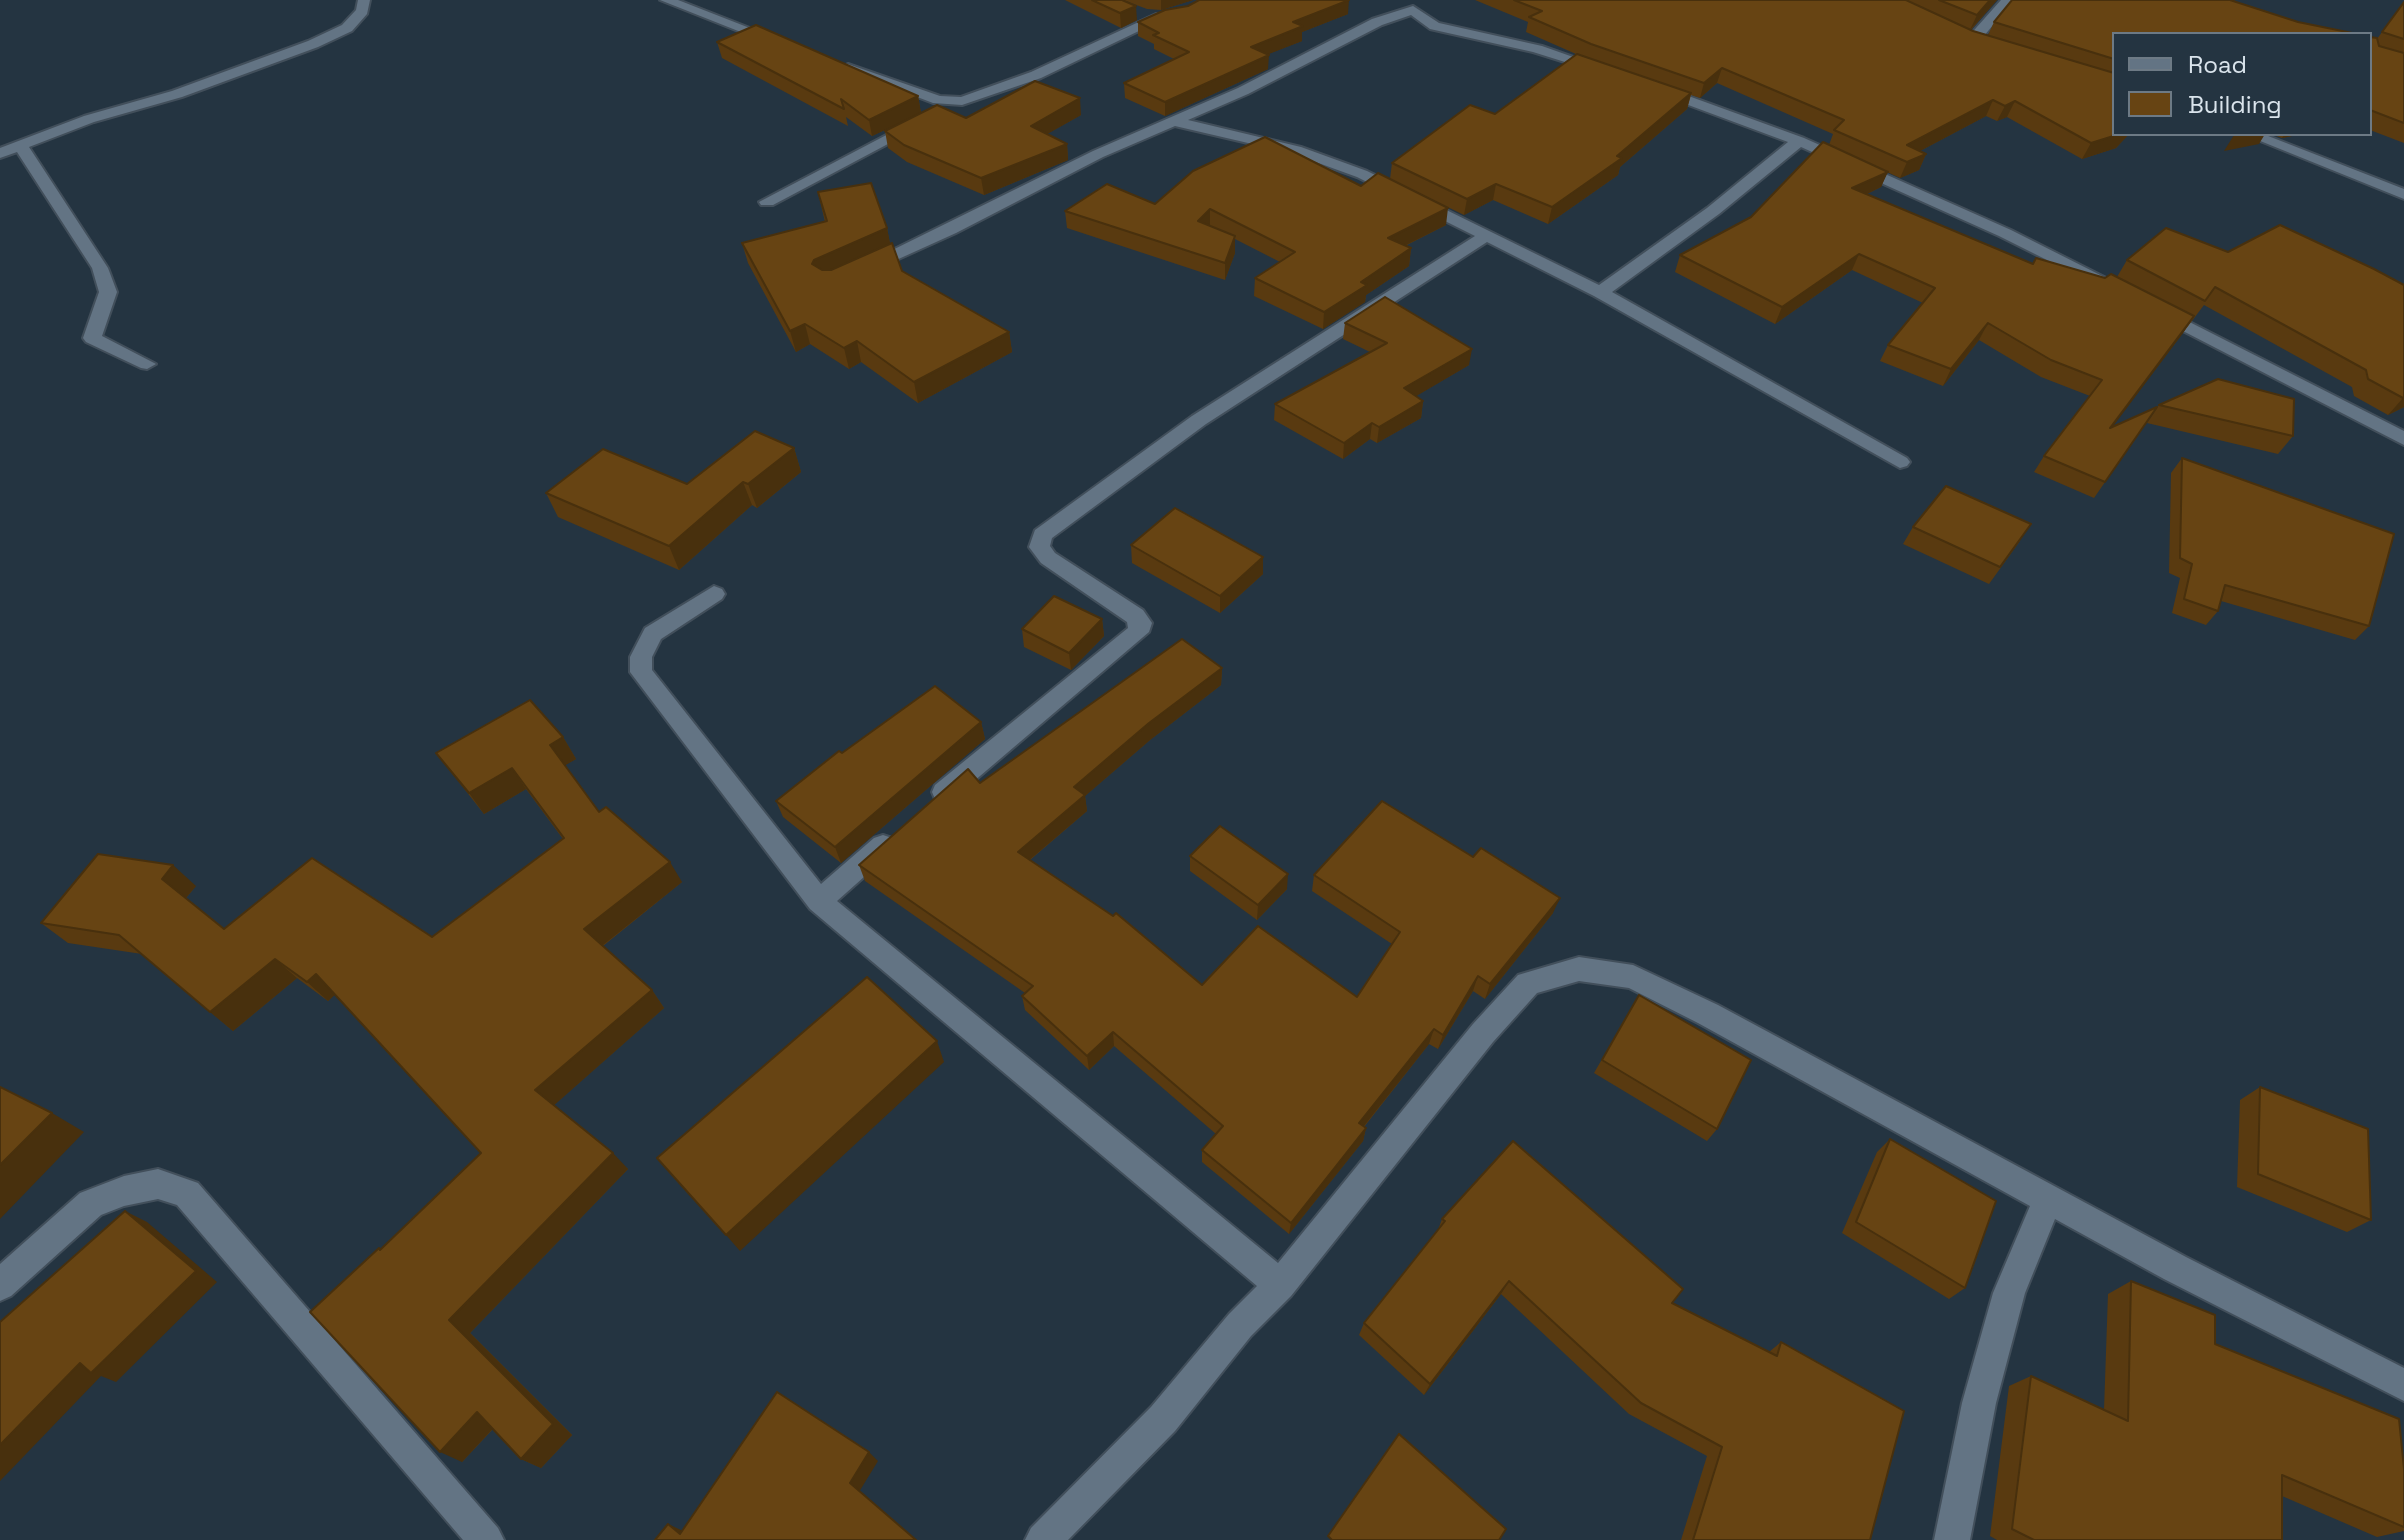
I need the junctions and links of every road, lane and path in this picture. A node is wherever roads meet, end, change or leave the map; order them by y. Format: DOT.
graph roads {
  1 [pos="364,0"];
  2 [pos="666,0"];
  3 [pos="1429,0"];
  4 [pos="2008,0"];
  5 [pos="1413,10"];
  6 [pos="1133,12"];
  7 [pos="1973,39"];
  8 [pos="784,44"];
  9 [pos="829,60"];
  10 [pos="1611,73"];
  11 [pos="1640,83"];
  12 [pos="962,101"];
  13 [pos="1172,121"];
  14 [pos="2255,136"];
  15 [pos="1799,141"];
  16 [pos="21,146"];
  17 [pos="0,153"];
  18 [pos="2404,194"];
  19 [pos="767,202"];
  20 [pos="1486,236"];
  21 [pos="856,271"];
  22 [pos="1600,292"];
  23 [pos="147,364"];
  24 [pos="2404,439"];
  25 [pos="1900,462"];
  26 [pos="714,594"];
  27 [pos="925,808"];
  28 [pos="902,828"];
  29 [pos="819,901"];
  30 [pos="2048,1200"];
  31 [pos="0,1285"];
  32 [pos="1280,1285"];
  33 [pos="2404,1385"];
  34 [pos="486,1540"];
  35 [pos="1043,1540"];
  36 [pos="1952,1540"];
  1 -- 16 [label="street"];
  2 -- 8 [label="street"];
  3 -- 5 [label="street"];
  4 -- 7 [label="street"];
  5 -- 10 [label="street"];
  5 -- 13 [label="street"];
  6 -- 12 [label="street"];
  9 -- 12 [label="street"];
  11 -- 15 [label="street"];
  12 -- 19 [label="street"];
  13 -- 20 [label="street"];
  13 -- 21 [label="street"];
  14 -- 18 [label="street"];
  15 -- 22 [label="street"];
  15 -- 24 [label="street"];
  16 -- 17 [label="street"];
  16 -- 23 [label="street"];
  20 -- 22 [label="street"];
  20 -- 27 [label="street"];
  22 -- 25 [label="street"];
  26 -- 29 [label="street"];
  28 -- 29 [label="street"];
  29 -- 32 [label="street"];
  30 -- 32 [label="street"];
  30 -- 33 [label="street"];
  30 -- 36 [label="street"];
  31 -- 34 [label="street"];
  32 -- 35 [label="street"];
}
